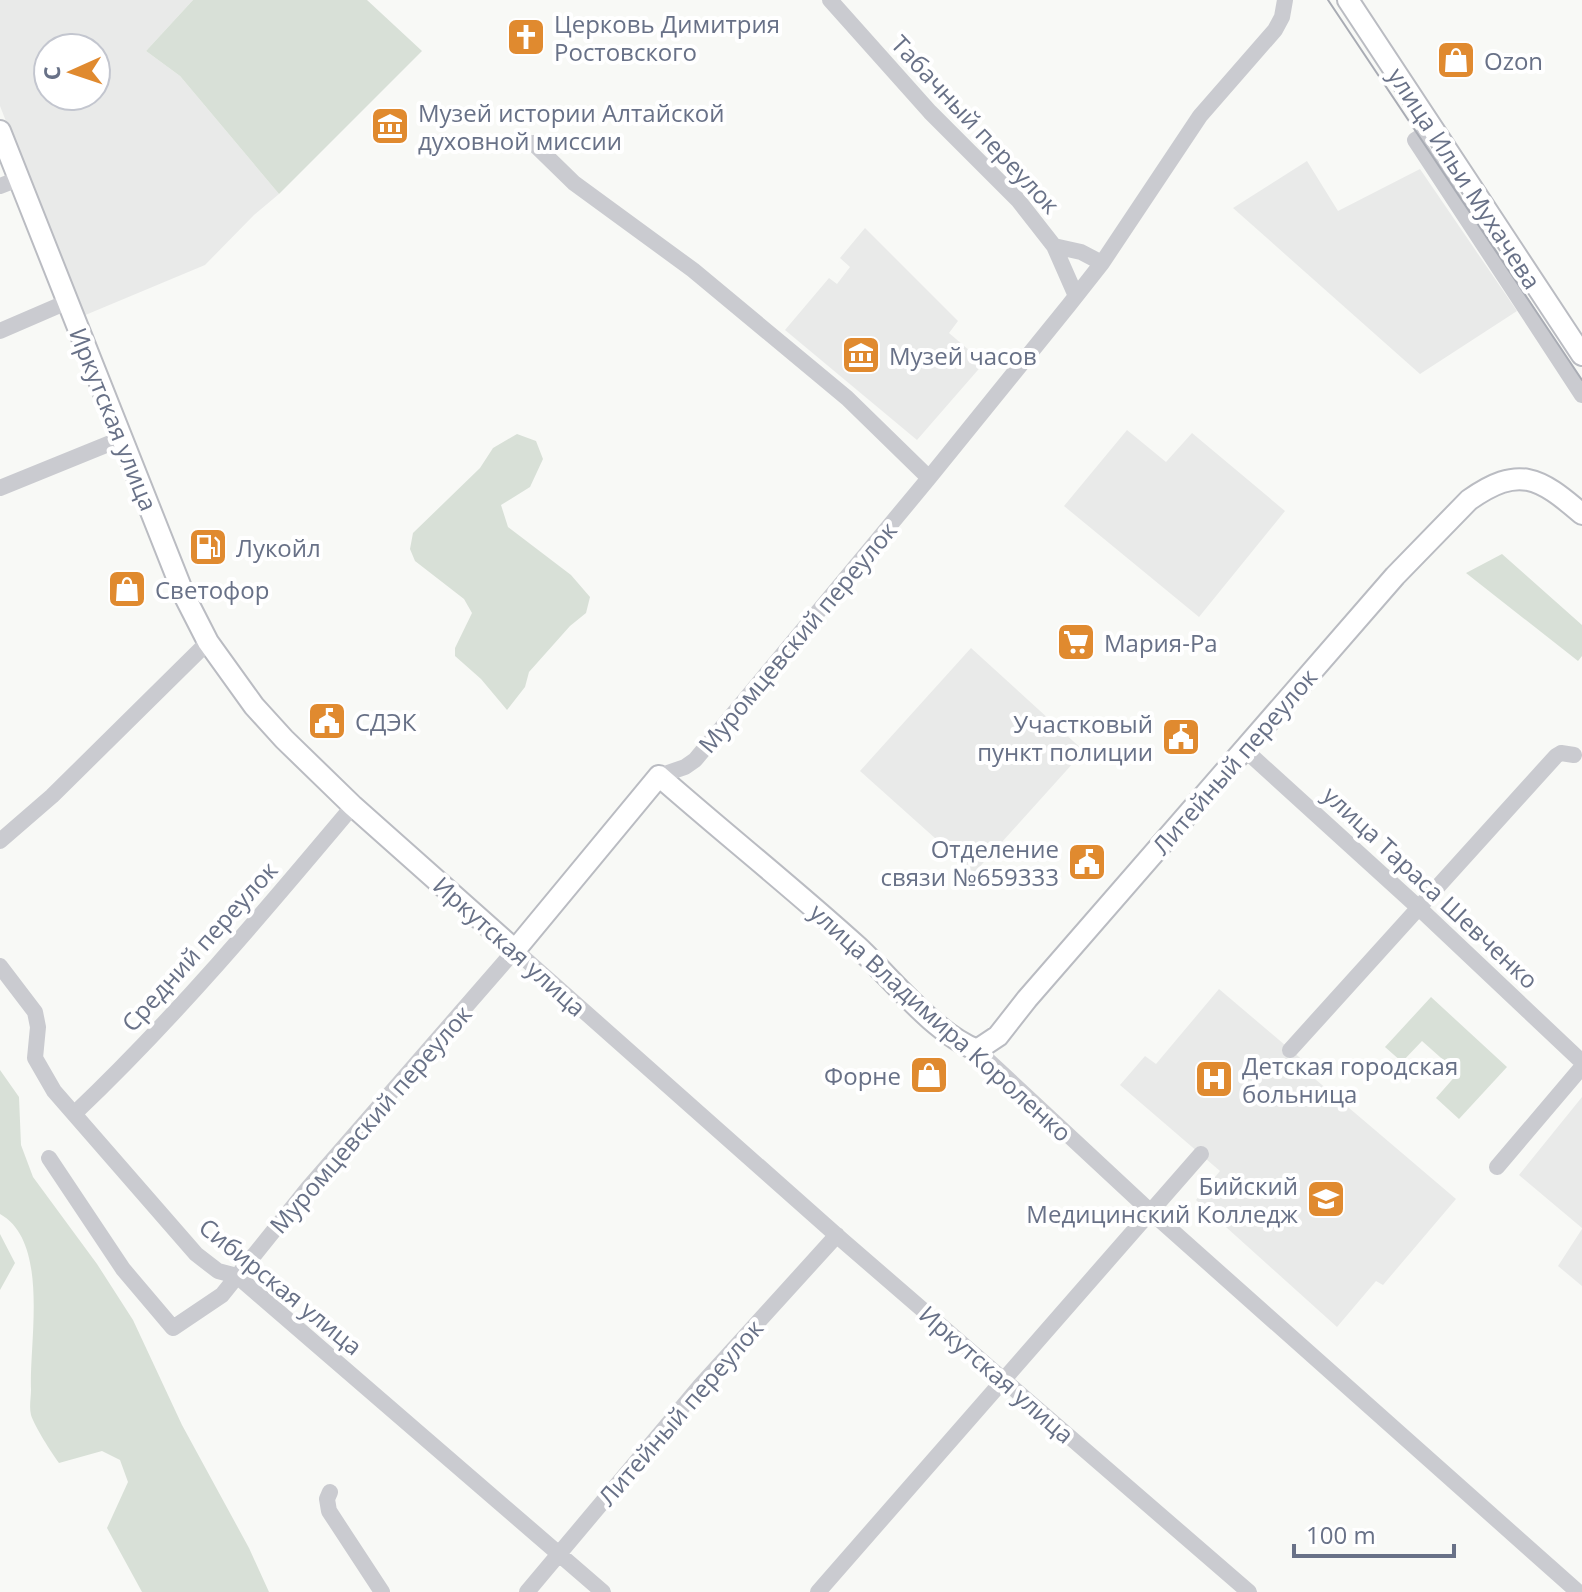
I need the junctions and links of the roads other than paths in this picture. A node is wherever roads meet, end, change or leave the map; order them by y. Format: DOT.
graph roads {
  1 [pos="830,0"];
  2 [pos="1285,0"];
  3 [pos="1348,0"];
  4 [pos="1433,129"];
  5 [pos="0,131"];
  6 [pos="533,143"];
  7 [pos="9,182"];
  8 [pos="1054,246"];
  9 [pos="1102,263"];
  10 [pos="1076,296"];
  11 [pos="67,302"];
  12 [pos="0,331"];
  13 [pos="1582,355"];
  14 [pos="1582,395"];
  15 [pos="123,438"];
  16 [pos="929,478"];
  17 [pos="0,488"];
  18 [pos="1582,514"];
  19 [pos="208,642"];
  20 [pos="1244,749"];
  21 [pos="1574,755"];
  22 [pos="659,776"];
  23 [pos="353,806"];
  24 [pos="0,841"];
  25 [pos="1419,908"];
  26 [pos="515,950"];
  27 [pos="0,966"];
  28 [pos="977,1050"];
  29 [pos="1290,1050"];
  30 [pos="1581,1059"];
  31 [pos="75,1113"];
  32 [pos="1201,1154"];
  33 [pos="49,1158"];
  34 [pos="1497,1167"];
  35 [pos="1151,1212"];
  36 [pos="837,1235"];
  37 [pos="237,1276"];
  38 [pos="1004,1381"];
  39 [pos="330,1492"];
  40 [pos="558,1555"];
  41 [pos="382,1592"];
  42 [pos="527,1592"];
  43 [pos="603,1592"];
  44 [pos="818,1592"];
  45 [pos="1249,1592"];
  46 [pos="1578,1592"];
  1 -- 8 [label="street, Табачный переулок"];
  2 -- 9 [label="street, Муромцевский переулок"];
  3 -- 4 [label="main road, улица Ильи Мухачева"];
  4 -- 13 [label="main road, улица Ильи Мухачева"];
  4 -- 14 [label="street"];
  5 -- 7 [label="main road, Иркутская улица"];
  6 -- 16 [label="street"];
  7 -- 11 [label="main road, Иркутская улица"];
  8 -- 9 [label="street, Табачный переулок"];
  8 -- 10 [label="street, Табачный переулок"];
  9 -- 10 [label="street, Муромцевский переулок"];
  10 -- 16 [label="street, Муромцевский переулок"];
  11 -- 12 [label="street"];
  11 -- 15 [label="main road, Иркутская улица"];
  15 -- 17 [label="street"];
  15 -- 19 [label="main road, Иркутская улица"];
  16 -- 22 [label="street, Муромцевский переулок"];
  18 -- 20 [label="main road, Литейный переулок"];
  19 -- 23 [label="main road, Иркутская улица"];
  19 -- 24 [label="street"];
  20 -- 25 [label="street, улица Тараса Шевченко"];
  20 -- 28 [label="main road, Литейный переулок"];
  21 -- 25 [label="street"];
  22 -- 26 [label="main road, Муромцевский переулок"];
  22 -- 28 [label="main road, улица Владимира Короленко"];
  23 -- 26 [label="main road, Иркутская улица"];
  23 -- 31 [label="street, Средний переулок"];
  25 -- 29 [label="street"];
  25 -- 30 [label="street, улица Тараса Шевченко"];
  26 -- 36 [label="street, Иркутская улица"];
  26 -- 37 [label="street, Муромцевский переулок"];
  27 -- 31 [label="street, Сибирская улица"];
  28 -- 35 [label="street, улица Владимира Короленко"];
  30 -- 34 [label="street"];
  31 -- 37 [label="street, Сибирская улица"];
  32 -- 35 [label="street"];
  33 -- 37 [label="street, Муромцевский переулок"];
  35 -- 38 [label="street"];
  35 -- 46 [label="street, улица Владимира Короленко"];
  36 -- 38 [label="street, Иркутская улица"];
  36 -- 40 [label="street, Литейный переулок"];
  37 -- 40 [label="street, Сибирская улица"];
  38 -- 44 [label="street"];
  38 -- 45 [label="street, Иркутская улица"];
  39 -- 41 [label="street"];
  40 -- 42 [label="street, Литейный переулок"];
  40 -- 43 [label="street, Сибирская улица"];
}
